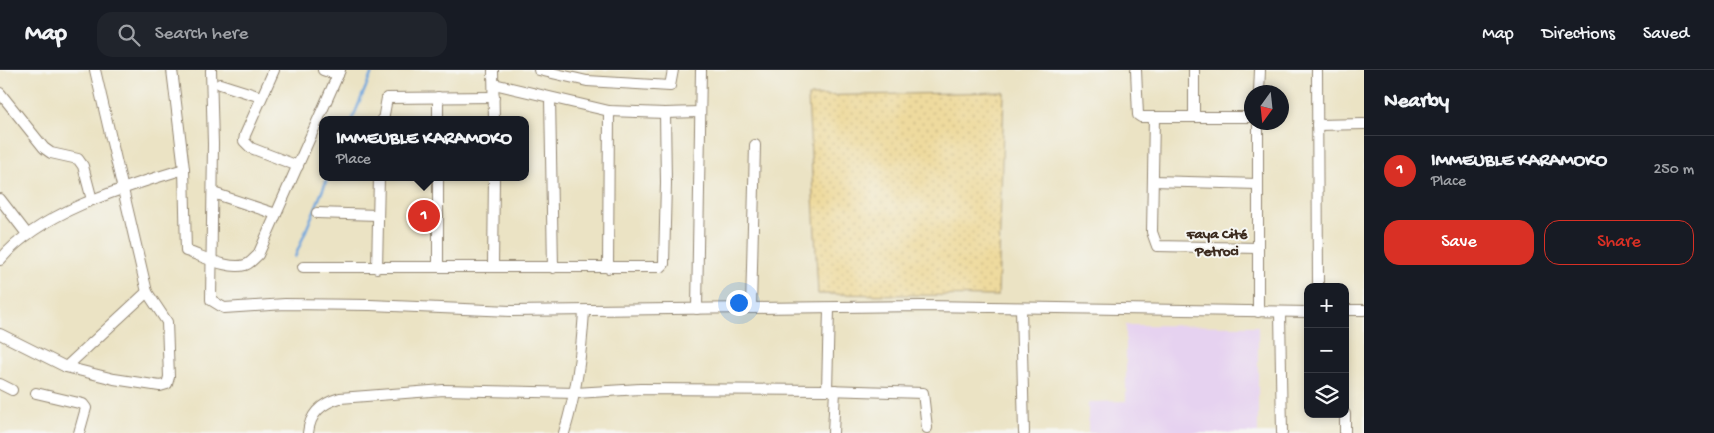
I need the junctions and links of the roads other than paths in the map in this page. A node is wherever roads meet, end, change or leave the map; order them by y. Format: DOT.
graph roads {
  1 [pos="95,70"];
  2 [pos="172,70"];
  3 [pos="211,70"];
  4 [pos="274,70"];
  5 [pos="324,70"];
  6 [pos="494,70"];
  7 [pos="538,70"];
  8 [pos="673,70"];
  9 [pos="700,70"];
  10 [pos="1136,70"];
  11 [pos="1194,70"];
  12 [pos="1260,70"];
  13 [pos="1317,70"];
  14 [pos="339,72"];
  15 [pos="220,84"];
  16 [pos="494,84"];
  17 [pos="1259,85"];
  18 [pos="0,93"];
  19 [pos="261,97"];
  20 [pos="494,97"];
  21 [pos="438,98"];
  22 [pos="550,98"];
  23 [pos="609,111"];
  24 [pos="699,112"];
  25 [pos="665,113"];
  26 [pos="320,116"];
  27 [pos="385,116"];
  28 [pos="438,116"];
  29 [pos="494,116"];
  30 [pos="1154,117"];
  31 [pos="1194,117"];
  32 [pos="1244,117"];
  33 [pos="319,118"];
  34 [pos="1364,124"];
  35 [pos="1317,125"];
  36 [pos="1258,130"];
  37 [pos="755,145"];
  38 [pos="298,166"];
  39 [pos="184,169"];
  40 [pos="1153,180"];
  41 [pos="379,181"];
  42 [pos="438,181"];
  43 [pos="494,181"];
  44 [pos="1258,184"];
  45 [pos="122,188"];
  46 [pos="213,193"];
  47 [pos="0,199"];
  48 [pos="92,200"];
  49 [pos="317,213"];
  50 [pos="276,214"];
  51 [pos="377,215"];
  52 [pos="27,234"];
  53 [pos="1258,248"];
  54 [pos="210,259"];
  55 [pos="0,260"];
  56 [pos="303,266"];
  57 [pos="438,266"];
  58 [pos="493,266"];
  59 [pos="377,268"];
  60 [pos="553,268"];
  61 [pos="608,268"];
  62 [pos="1318,283"];
  63 [pos="147,292"];
  64 [pos="751,308"];
  65 [pos="1021,308"];
  66 [pos="697,309"];
  67 [pos="829,309"];
  68 [pos="1349,310"];
  69 [pos="1364,310"];
  70 [pos="584,312"];
  71 [pos="1258,312"];
  72 [pos="1280,312"];
  73 [pos="1304,312"];
  74 [pos="0,334"];
  75 [pos="66,367"];
  76 [pos="0,384"];
  77 [pos="12,390"];
  78 [pos="831,390"];
  79 [pos="36,393"];
  80 [pos="576,393"];
  81 [pos="1345,418"];
  82 [pos="927,428"];
  83 [pos="79,433"];
  84 [pos="308,433"];
  85 [pos="564,433"];
  86 [pos="833,433"];
  87 [pos="1024,433"];
  88 [pos="1282,433"];
  89 [pos="1345,433"];
  1 -- 45 [label="street"];
  2 -- 39 [label="street"];
  3 -- 46 [label="street"];
  4 -- 19 [label="street"];
  5 -- 14 [label="street"];
  6 -- 16 [label="street"];
  7 -- 8 [label="street"];
  9 -- 24 [label="street"];
  10 -- 30 [label="street"];
  11 -- 31 [label="street"];
  12 -- 17 [label="street"];
  13 -- 35 [label="street"];
  14 -- 26 [label="street"];
  15 -- 19 [label="street"];
  16 -- 20 [label="street"];
  16 -- 22 [label="street"];
  18 -- 48 [label="street"];
  19 -- 38 [label="street"];
  20 -- 21 [label="street"];
  20 -- 29 [label="street"];
  21 -- 27 [label="street"];
  21 -- 28 [label="street"];
  22 -- 23 [label="street"];
  22 -- 60 [label="street"];
  23 -- 25 [label="street"];
  23 -- 61 [label="street"];
  24 -- 25 [label="street"];
  24 -- 66 [label="street"];
  25 -- 61 [label="street"];
  30 -- 31 [label="street"];
  30 -- 40 [label="street"];
  31 -- 32 [label="street"];
  33 -- 38 [label="street"];
  34 -- 35 [label="street"];
  35 -- 62 [label="street"];
  36 -- 44 [label="street"];
  37 -- 64 [label="street"];
  38 -- 50 [label="street"];
  39 -- 45 [label="street"];
  39 -- 54 [label="street"];
  40 -- 44 [label="street"];
  40 -- 53 [label="street"];
  41 -- 51 [label="street"];
  42 -- 57 [label="street"];
  43 -- 58 [label="street"];
  44 -- 53 [label="street"];
  45 -- 48 [label="street"];
  45 -- 63 [label="street"];
  46 -- 50 [label="street"];
  46 -- 54 [label="street"];
  47 -- 52 [label="street"];
  48 -- 52 [label="street"];
  49 -- 51 [label="street"];
  50 -- 54 [label="street"];
  51 -- 59 [label="street"];
  52 -- 55 [label="street"];
  53 -- 71 [label="street"];
  54 -- 70 [label="street"];
  56 -- 59 [label="street"];
  57 -- 58 [label="street"];
  57 -- 59 [label="street"];
  58 -- 60 [label="street"];
  60 -- 61 [label="street"];
  63 -- 75 [label="street"];
  63 -- 75 [label="street"];
  64 -- 66 [label="street"];
  64 -- 67 [label="street"];
  65 -- 67 [label="street"];
  65 -- 71 [label="street"];
  65 -- 87 [label="street"];
  66 -- 70 [label="street"];
  67 -- 78 [label="street"];
  68 -- 69 [label="street"];
  70 -- 80 [label="street"];
  71 -- 72 [label="street"];
  72 -- 73 [label="street"];
  72 -- 88 [label="street"];
  74 -- 75 [label="street"];
  76 -- 77 [label="street"];
  78 -- 80 [label="street"];
  78 -- 82 [label="street"];
  78 -- 86 [label="street"];
  79 -- 83 [label="street"];
  80 -- 84 [label="street"];
  80 -- 85 [label="street"];
  81 -- 89 [label="street"];
}
